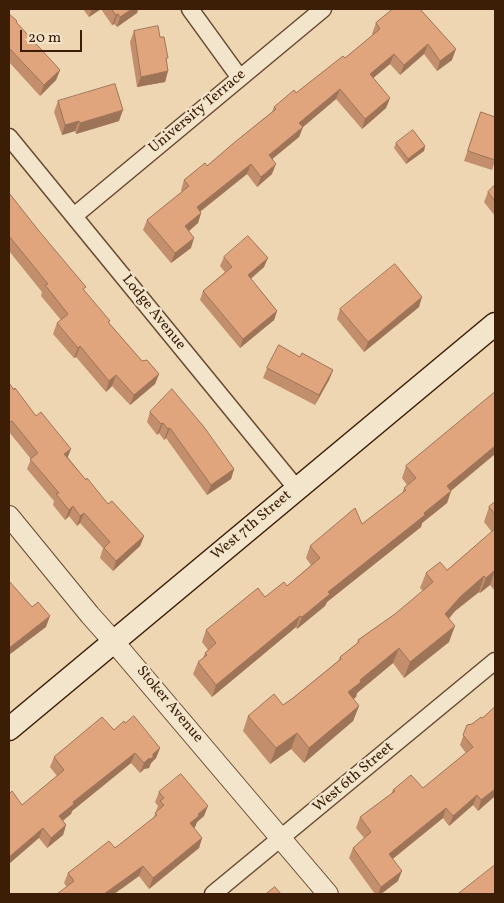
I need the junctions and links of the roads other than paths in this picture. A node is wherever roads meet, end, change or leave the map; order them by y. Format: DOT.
graph roads {
  1 [pos="190,9"];
  2 [pos="323,9"];
  3 [pos="240,78"];
  4 [pos="9,137"];
  5 [pos="74,216"];
  6 [pos="495,324"];
  7 [pos="297,489"];
  8 [pos="9,516"];
  9 [pos="114,642"];
  10 [pos="495,661"];
  11 [pos="9,729"];
  12 [pos="282,838"];
  13 [pos="213,894"];
  14 [pos="328,894"];
  1 -- 3 [label="street"];
  2 -- 3 [label="street, University Terrace"];
  3 -- 5 [label="street, University Terrace"];
  4 -- 5 [label="street, Lodge Avenue"];
  5 -- 7 [label="street, Lodge Avenue"];
  6 -- 7 [label="main road, West 7th Street"];
  7 -- 9 [label="main road, West 7th Street"];
  8 -- 9 [label="street, Stoker Avenue"];
  9 -- 11 [label="main road, West 7th Street"];
  9 -- 12 [label="street, Stoker Avenue"];
  10 -- 12 [label="street, West 6th Street"];
  12 -- 13 [label="street, West 6th Street"];
  12 -- 14 [label="street, Stoker Avenue"];
}
